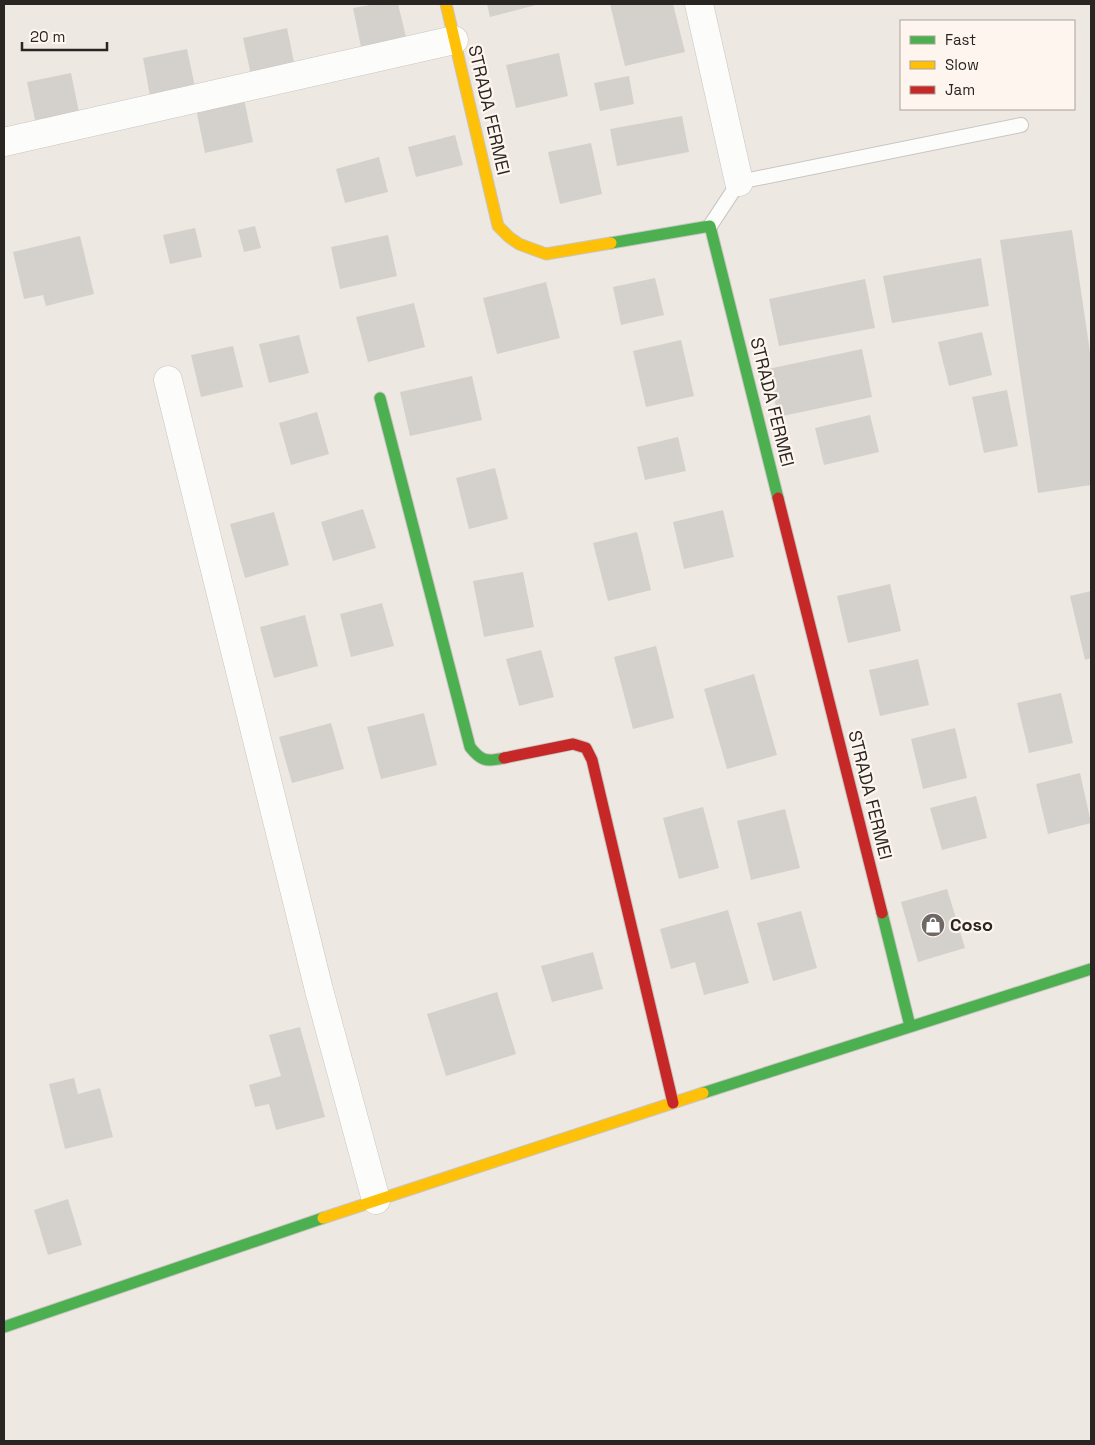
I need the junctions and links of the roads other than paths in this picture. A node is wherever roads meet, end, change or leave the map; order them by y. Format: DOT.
graph roads {
  1 [pos="446,4"];
  2 [pos="699,4"];
  3 [pos="454,40"];
  4 [pos="1021,125"];
  5 [pos="4,142"];
  6 [pos="739,182"];
  7 [pos="710,226"];
  8 [pos="168,380"];
  9 [pos="380,398"];
  10 [pos="1091,969"];
  11 [pos="910,1026"];
  12 [pos="673,1103"];
  13 [pos="376,1200"];
  14 [pos="4,1327"];
  1 -- 3 [label="street, STRADA FERMEI"];
  2 -- 6 [label="street"];
  3 -- 5 [label="street"];
  3 -- 7 [label="street, STRADA FERMEI"];
  4 -- 6 [label="lane"];
  6 -- 7 [label="lane"];
  7 -- 11 [label="street, STRADA FERMEI"];
  8 -- 13 [label="street"];
  9 -- 12 [label="street"];
  10 -- 11 [label="street"];
  11 -- 12 [label="street"];
  12 -- 13 [label="street"];
  13 -- 14 [label="street"];
}
